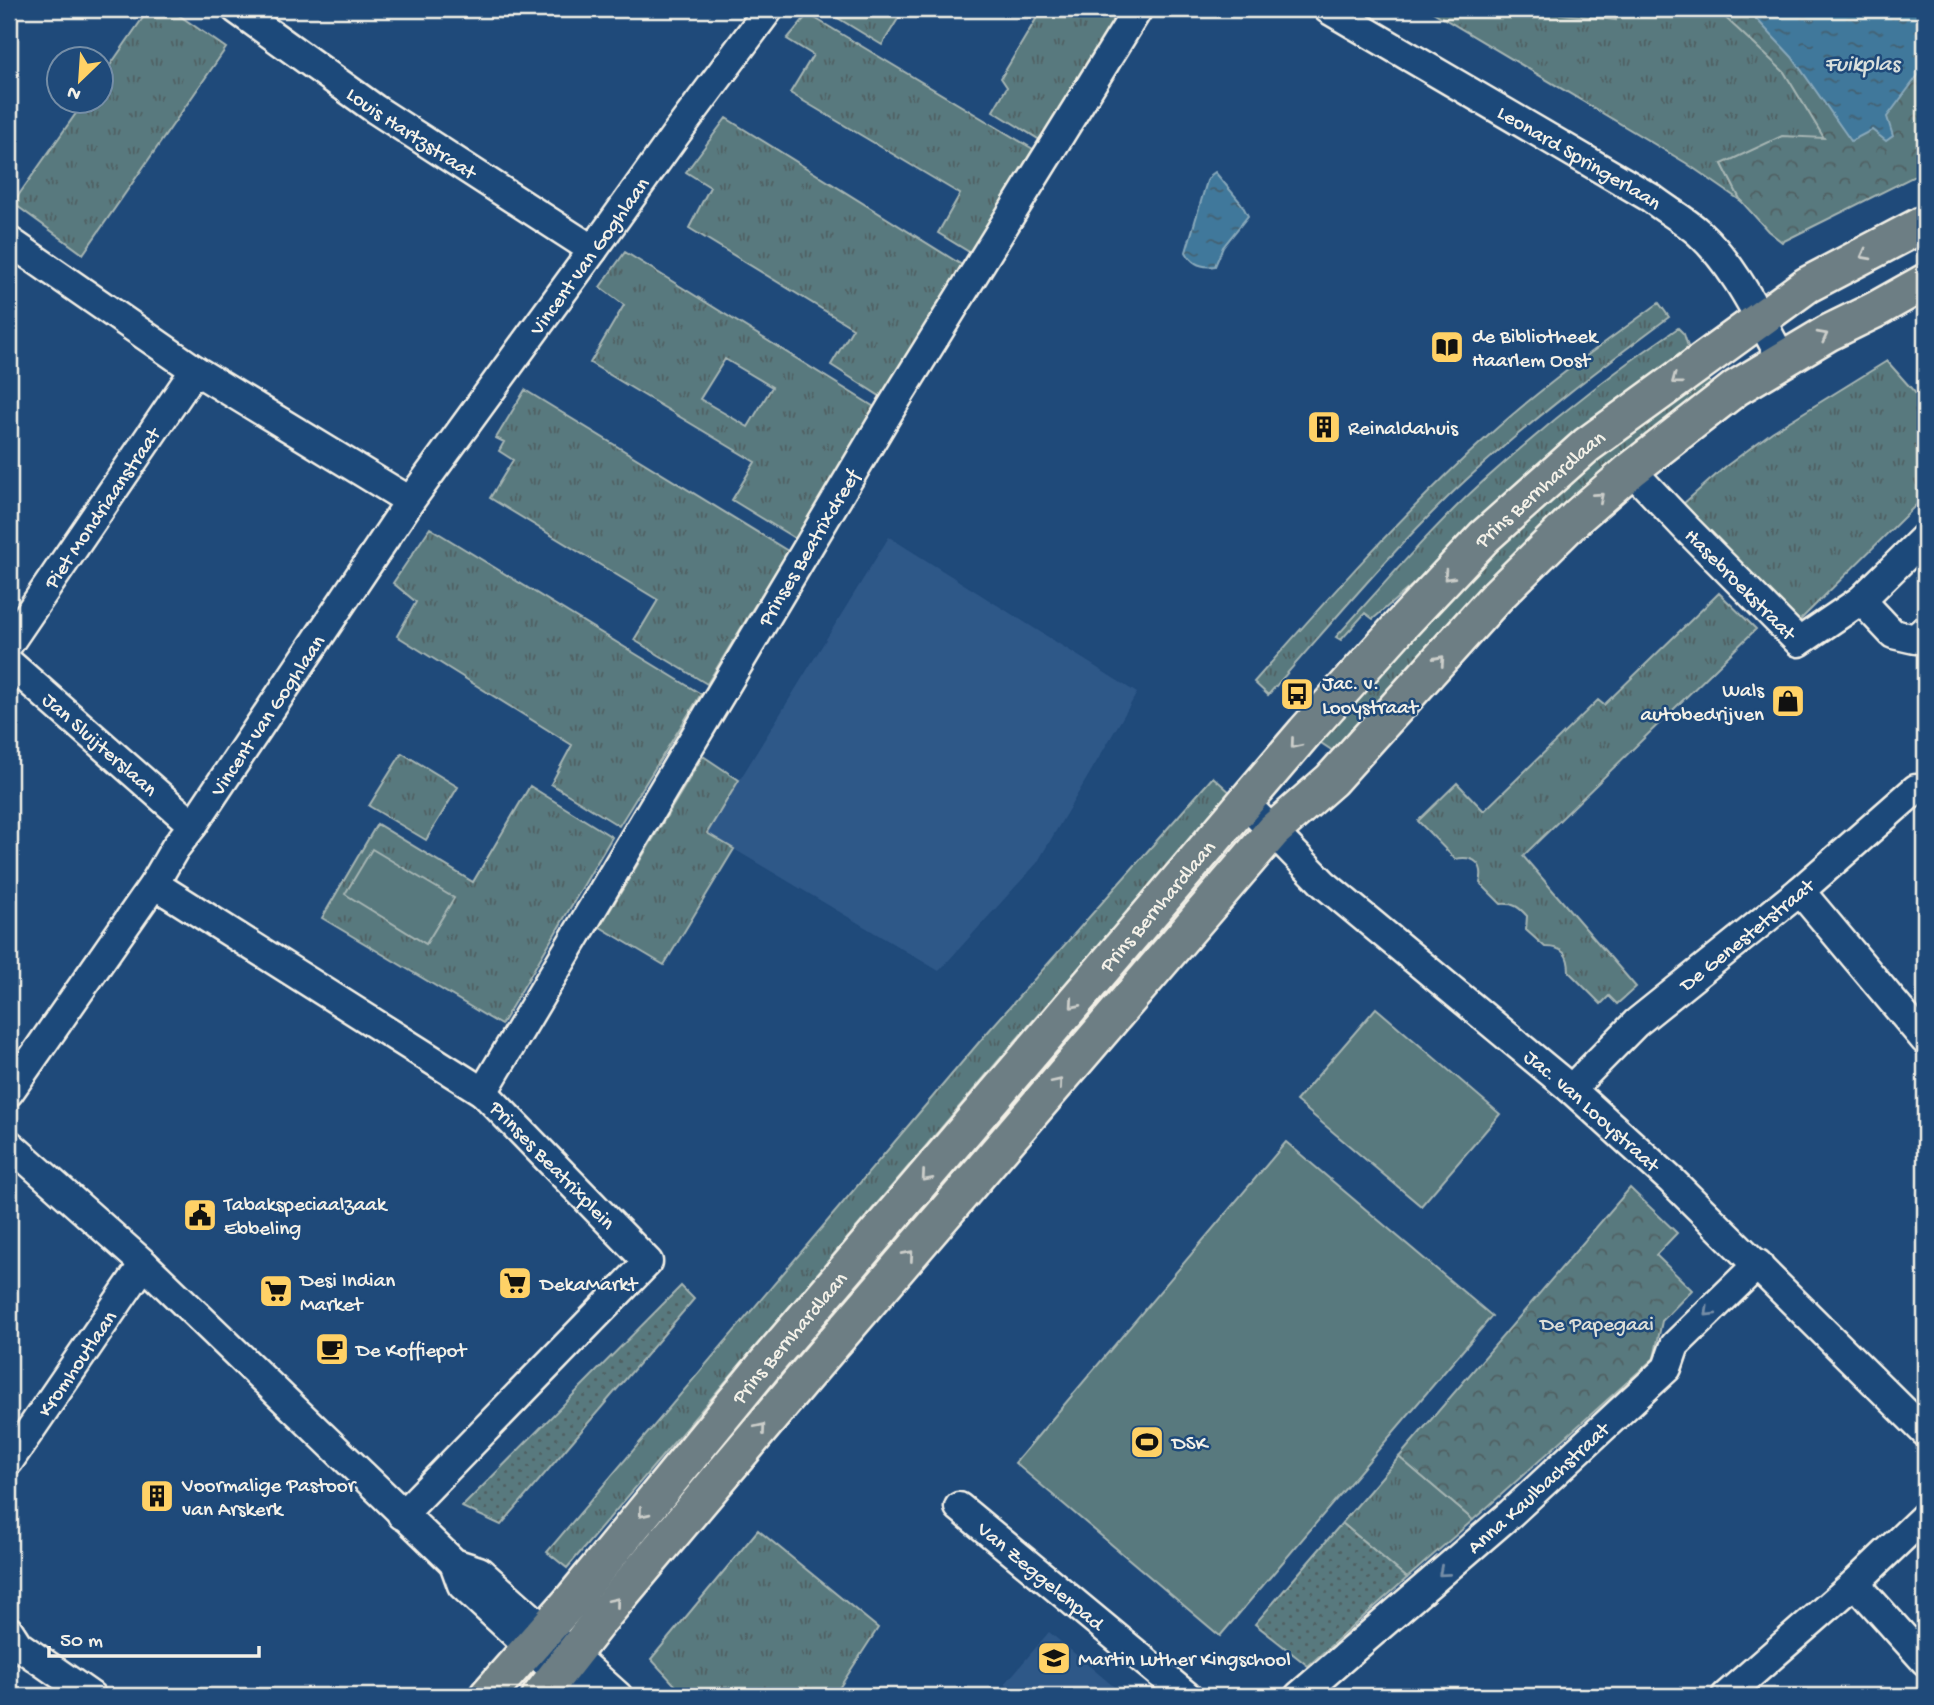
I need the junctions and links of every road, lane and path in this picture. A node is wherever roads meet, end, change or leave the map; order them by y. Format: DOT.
graph roads {
  1 [pos="236,9"];
  2 [pos="769,9"];
  3 [pos="1138,9"];
  4 [pos="1328,9"];
  5 [pos="1925,223"];
  6 [pos="9,241"];
  7 [pos="593,250"];
  8 [pos="1925,282"];
  9 [pos="1760,319"];
  10 [pos="1782,359"];
  11 [pos="195,370"];
  12 [pos="1631,470"];
  13 [pos="410,501"];
  14 [pos="1925,537"];
  15 [pos="1861,600"];
  16 [pos="1925,630"];
  17 [pos="9,643"];
  18 [pos="9,663"];
  19 [pos="1925,789"];
  20 [pos="1245,803"];
  21 [pos="193,825"];
  22 [pos="1273,831"];
  23 [pos="154,884"];
  24 [pos="1800,891"];
  25 [pos="1925,1040"];
  26 [pos="1571,1088"];
  27 [pos="9,1092"];
  28 [pos="484,1092"];
  29 [pos="9,1144"];
  30 [pos="144,1264"];
  31 [pos="1758,1264"];
  32 [pos="1925,1432"];
  33 [pos="9,1461"];
  34 [pos="959,1507"];
  35 [pos="402,1515"];
  36 [pos="1925,1516"];
  37 [pos="454,1563"];
  38 [pos="1855,1583"];
  39 [pos="9,1631"];
  40 [pos="537,1639"];
  41 [pos="1925,1661"];
  42 [pos="563,1680"];
  43 [pos="91,1696"];
  44 [pos="487,1696"];
  45 [pos="618,1696"];
  46 [pos="1187,1696"];
  47 [pos="1299,1696"];
  48 [pos="1726,1696"];
  1 -- 7 [label="street, Louis Hartzstraat"];
  2 -- 7 [label="street, Vincent van Goghlaan"];
  3 -- 28 [label="street, Prinses Beatrixdreef"];
  4 -- 9 [label="street, Leonard Springerlaan"];
  5 -- 9 [label="main road, Prins Bernhardlaan, one-way"];
  6 -- 11 [label="street"];
  7 -- 13 [label="street, Vincent van Goghlaan"];
  10 -- 8 [label="main road, Prins Bernhardlaan, one-way"];
  9 -- 10 [label="street, Leonard Springerlaan"];
  9 -- 20 [label="main road, Prins Bernhardlaan, one-way"];
  10 -- 12 [label="main road, Prins Bernhardlaan"];
  11 -- 13 [label="street"];
  11 -- 17 [label="street, Piet Mondriaanstraat"];
  12 -- 15 [label="street, Hasebroekstraat"];
  22 -- 12 [label="main road, Prins Bernhardlaan, one-way"];
  13 -- 21 [label="street, Vincent van Goghlaan"];
  14 -- 15 [label="street, Hasebroekstraat"];
  15 -- 16 [label="street"];
  18 -- 21 [label="street, Jan Sluijterslaan"];
  19 -- 24 [label="street, De Genestetstraat"];
  20 -- 22 [label="street, Jac. van Looystraat"];
  20 -- 40 [label="main road, Prins Bernhardlaan, one-way"];
  21 -- 23 [label="street"];
  22 -- 26 [label="street, Jac. van Looystraat"];
  42 -- 22 [label="main road, Prins Bernhardlaan, one-way"];
  23 -- 27 [label="street"];
  23 -- 28 [label="street, Prinses Beatrixplein"];
  24 -- 25 [label="street"];
  24 -- 26 [label="street, De Genestetstraat"];
  26 -- 31 [label="street, Jac. van Looystraat"];
  28 -- 35 [label="street, Prinses Beatrixplein"];
  29 -- 30 [label="street"];
  30 -- 33 [label="street, Kromhoutlaan"];
  30 -- 35 [label="street"];
  31 -- 32 [label="street, Jac. van Looystraat"];
  31 -- 47 [label="street, Anna Kaulbachstraat, one-way"];
  34 -- 46 [label="street, Van Zeggelenpad"];
  35 -- 37 [label="street"];
  36 -- 38 [label="street"];
  37 -- 40 [label="street"];
  37 -- 40 [label="street"];
  38 -- 41 [label="street"];
  38 -- 48 [label="street"];
  39 -- 43 [label="street"];
  40 -- 42 [label="street"];
  40 -- 44 [label="main road, Prins Bernhardlaan"];
  42 -- 45 [label="street"];
}
